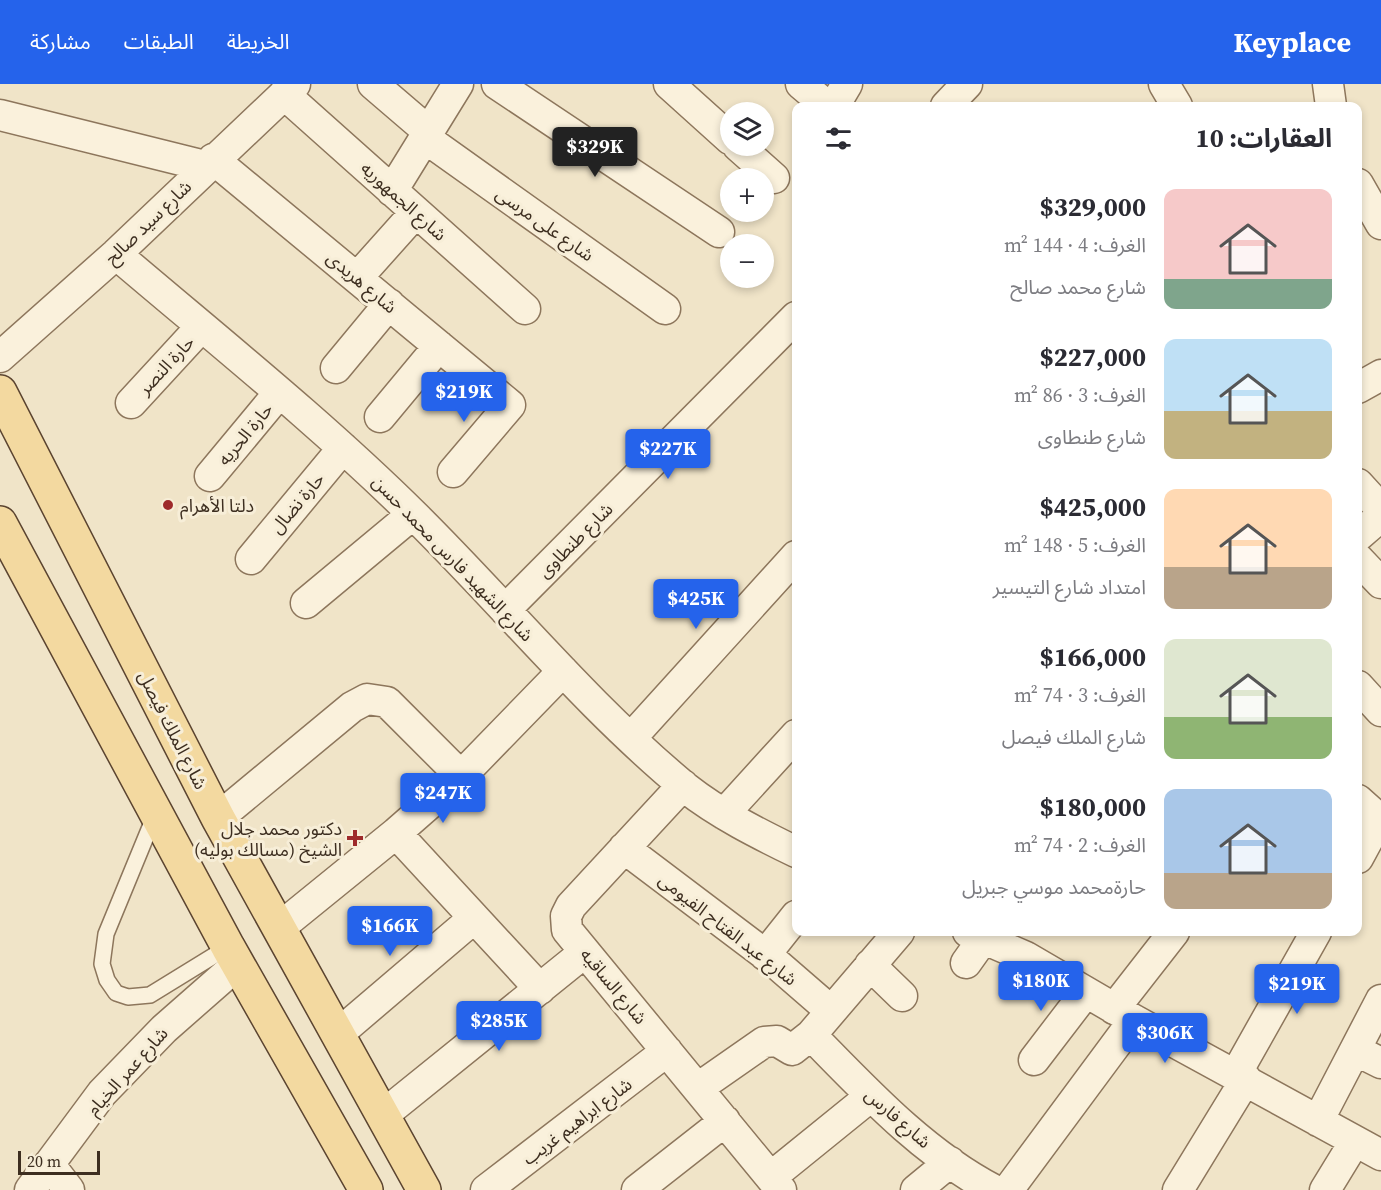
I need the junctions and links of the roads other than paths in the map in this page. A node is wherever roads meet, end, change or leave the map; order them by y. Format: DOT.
graph roads {
  1 [pos="373,84"];
  2 [pos="458,84"];
  3 [pos="497,84"];
  4 [pos="669,84"];
  5 [pos="801,84"];
  6 [pos="847,84"];
  7 [pos="967,84"];
  8 [pos="1328,84"];
  9 [pos="289,89"];
  10 [pos="821,102"];
  11 [pos="836,102"];
  12 [pos="950,102"];
  13 [pos="1330,102"];
  14 [pos="0,115"];
  15 [pos="720,130"];
  16 [pos="427,135"];
  17 [pos="749,156"];
  18 [pos="209,163"];
  19 [pos="763,168"];
  20 [pos="1381,175"];
  21 [pos="1362,183"];
  22 [pos="392,191"];
  23 [pos="1362,192"];
  24 [pos="416,212"];
  25 [pos="1381,224"];
  26 [pos="719,232"];
  27 [pos="116,254"];
  28 [pos="357,278"];
  29 [pos="389,304"];
  30 [pos="525,309"];
  31 [pos="665,309"];
  32 [pos="792,321"];
  33 [pos="201,327"];
  34 [pos="440,346"];
  35 [pos="0,357"];
  36 [pos="336,368"];
  37 [pos="1381,375"];
  38 [pos="1362,386"];
  39 [pos="0,392"];
  40 [pos="279,393"];
  41 [pos="131,403"];
  42 [pos="380,417"];
  43 [pos="342,448"];
  44 [pos="453,472"];
  45 [pos="210,476"];
  46 [pos="1362,488"];
  47 [pos="1381,509"];
  48 [pos="414,514"];
  49 [pos="1381,516"];
  50 [pos="0,522"];
  51 [pos="1362,533"];
  52 [pos="251,559"];
  53 [pos="792,560"];
  54 [pos="1362,563"];
  55 [pos="1381,583"];
  56 [pos="306,603"];
  57 [pos="505,610"];
  58 [pos="562,671"];
  59 [pos="1362,690"];
  60 [pos="1381,711"];
  61 [pos="631,738"];
  62 [pos="792,739"];
  63 [pos="461,776"];
  64 [pos="683,784"];
  65 [pos="1368,810"];
  66 [pos="156,813"];
  67 [pos="724,814"];
  68 [pos="218,818"];
  69 [pos="396,833"];
  70 [pos="1362,839"];
  71 [pos="624,848"];
  72 [pos="792,850"];
  73 [pos="474,918"];
  74 [pos="792,921"];
  75 [pos="279,928"];
  76 [pos="895,936"];
  77 [pos="979,936"];
  78 [pos="984,936"];
  79 [pos="1172,936"];
  80 [pos="1314,936"];
  81 [pos="585,952"];
  82 [pos="765,955"];
  83 [pos="233,956"];
  84 [pos="966,963"];
  85 [pos="870,965"];
  86 [pos="540,989"];
  87 [pos="1086,992"];
  88 [pos="902,996"];
  89 [pos="1381,1000"];
  90 [pos="831,1011"];
  91 [pos="1124,1015"];
  92 [pos="338,1034"];
  93 [pos="811,1035"];
  94 [pos="668,1051"];
  95 [pos="1368,1056"];
  96 [pos="1034,1060"];
  97 [pos="1241,1077"];
  98 [pos="698,1088"];
  99 [pos="871,1096"];
  100 [pos="383,1115"];
  101 [pos="725,1121"];
  102 [pos="1318,1121"];
  103 [pos="1355,1141"];
  104 [pos="1381,1155"];
  105 [pos="950,1162"];
  106 [pos="49,1164"];
  107 [pos="778,1185"];
  108 [pos="30,1190"];
  109 [pos="69,1190"];
  110 [pos="366,1190"];
  111 [pos="424,1190"];
  112 [pos="486,1190"];
  113 [pos="637,1190"];
  114 [pos="916,1190"];
  115 [pos="994,1190"];
  116 [pos="1008,1190"];
  117 [pos="1178,1190"];
  118 [pos="1324,1190"];
  1 -- 16 [label="street, شارع على مرسى"];
  2 -- 16 [label="street"];
  3 -- 26 [label="street"];
  4 -- 15 [label="street"];
  5 -- 10 [label="street"];
  6 -- 11 [label="street"];
  7 -- 12 [label="street"];
  8 -- 13 [label="street"];
  9 -- 18 [label="street, شارع سيد صالح"];
  9 -- 22 [label="street, شارع الجمهوريه"];
  14 -- 18 [label="street"];
  16 -- 22 [label="street"];
  16 -- 31 [label="street, شارع على مرسى"];
  17 -- 19 [label="street"];
  18 -- 27 [label="street, شارع سيد صالح"];
  18 -- 28 [label="street, شارع هريدى"];
  20 -- 21 [label="street"];
  22 -- 24 [label="street, شارع الجمهوريه"];
  23 -- 25 [label="street"];
  24 -- 28 [label="street"];
  24 -- 30 [label="street, شارع الجمهوريه"];
  27 -- 33 [label="street, شارع الشهيد فارس محمد حسن"];
  27 -- 35 [label="street, شارع سيد صالح"];
  28 -- 29 [label="street, شارع هريدى"];
  29 -- 34 [label="street, شارع هريدى"];
  29 -- 36 [label="street"];
  32 -- 57 [label="street, شارع طنطاوى"];
  33 -- 40 [label="street, شارع الشهيد فارس محمد حسن"];
  33 -- 41 [label="street, حارة النصر"];
  34 -- 42 [label="street"];
  34 -- 44 [label="street, شارع هريدى"];
  37 -- 38 [label="street"];
  39 -- 68 [label="main road, شارع الملك فيصل"];
  40 -- 43 [label="street, شارع الشهيد فارس محمد حسن"];
  40 -- 45 [label="street, حارة الحريه"];
  43 -- 48 [label="street, شارع الشهيد فارس محمد حسن"];
  43 -- 52 [label="street, حارة نضال"];
  46 -- 47 [label="street"];
  48 -- 56 [label="street"];
  48 -- 57 [label="street, شارع الشهيد فارس محمد حسن"];
  49 -- 51 [label="street"];
  50 -- 66 [label="main road"];
  53 -- 61 [label="street"];
  54 -- 55 [label="street"];
  57 -- 58 [label="street, شارع الشهيد فارس محمد حسن"];
  58 -- 61 [label="street, شارع الشهيد فارس محمد حسن"];
  58 -- 63 [label="street"];
  59 -- 60 [label="street"];
  61 -- 64 [label="street, شارع الشهيد فارس محمد حسن"];
  62 -- 67 [label="street"];
  63 -- 68 [label="street"];
  63 -- 69 [label="street"];
  64 -- 67 [label="street, شارع الشهيد فارس محمد حسن"];
  64 -- 71 [label="street, شارع الساقيه"];
  65 -- 70 [label="street"];
  66 -- 83 [label="main road"];
  66 -- 83 [label="lane"];
  67 -- 72 [label="street, شارع الشهيد فارس محمد حسن"];
  68 -- 75 [label="main road, شارع الملك فيصل"];
  69 -- 73 [label="street"];
  69 -- 75 [label="street"];
  71 -- 81 [label="street, شارع الساقيه"];
  71 -- 82 [label="street, شارع عبد الفتاح الفيومى"];
  73 -- 86 [label="street"];
  73 -- 92 [label="street"];
  74 -- 82 [label="street"];
  75 -- 92 [label="main road, شارع الملك فيصل"];
  76 -- 85 [label="street"];
  77 -- 84 [label="street"];
  78 -- 87 [label="street"];
  79 -- 91 [label="street"];
  80 -- 97 [label="street"];
  81 -- 86 [label="street"];
  81 -- 94 [label="street, شارع الساقيه"];
  82 -- 90 [label="street, شارع عبد الفتاح الفيومى"];
  83 -- 106 [label="street, شارع عمر الخيام"];
  83 -- 110 [label="main road"];
  85 -- 88 [label="street"];
  85 -- 90 [label="street"];
  86 -- 100 [label="street"];
  87 -- 91 [label="street"];
  87 -- 96 [label="street"];
  89 -- 95 [label="street"];
  90 -- 93 [label="street"];
  91 -- 97 [label="street"];
  91 -- 116 [label="street"];
  92 -- 100 [label="main road, شارع الملك فيصل"];
  93 -- 98 [label="street"];
  93 -- 99 [label="street, شارع فارس"];
  94 -- 98 [label="street, شارع الساقيه"];
  94 -- 112 [label="street, شارع ابراهيم غريب"];
  95 -- 102 [label="street"];
  97 -- 102 [label="street"];
  97 -- 117 [label="street"];
  98 -- 101 [label="street, شارع الساقيه"];
  99 -- 105 [label="street, شارع فارس"];
  99 -- 107 [label="street"];
  100 -- 111 [label="main road, شارع الملك فيصل"];
  101 -- 107 [label="street, شارع الساقيه"];
  101 -- 113 [label="street"];
  102 -- 103 [label="street"];
  103 -- 104 [label="street"];
  103 -- 118 [label="street"];
  105 -- 114 [label="street"];
  105 -- 115 [label="street, شارع فارس"];
  106 -- 108 [label="street, شارع عمر الخيام"];
  106 -- 109 [label="street"];
}
